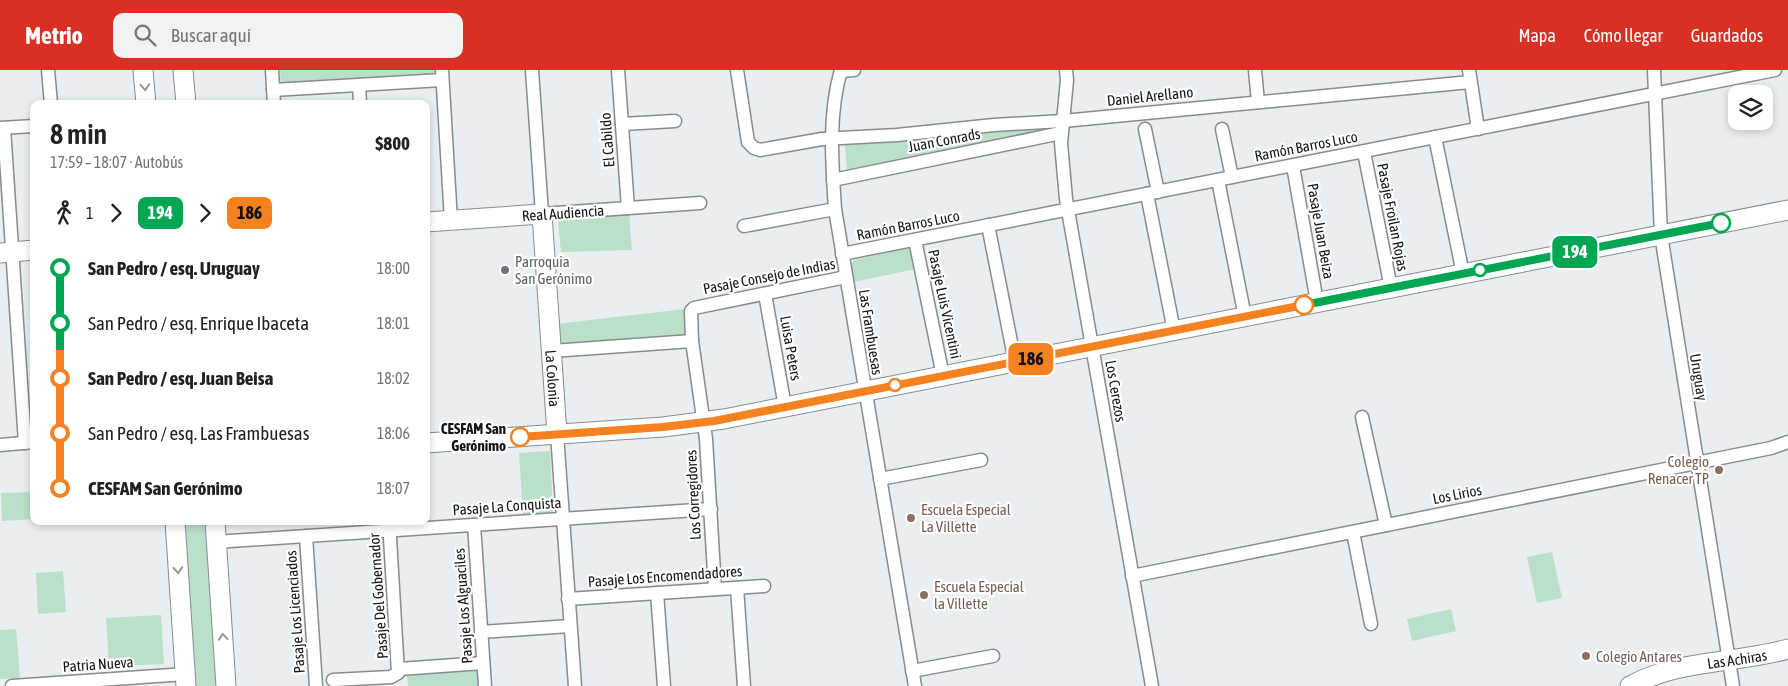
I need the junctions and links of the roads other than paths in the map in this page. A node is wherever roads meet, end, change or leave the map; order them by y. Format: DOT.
graph roads {
  1 [pos="48,70"];
  2 [pos="143,70"];
  3 [pos="183,70"];
  4 [pos="272,70"];
  5 [pos="532,70"];
  6 [pos="618,70"];
  7 [pos="737,70"];
  8 [pos="854,70"];
  9 [pos="1066,70"];
  10 [pos="1255,70"];
  11 [pos="1654,70"];
  12 [pos="1775,70"];
  13 [pos="841,71"];
  14 [pos="442,75"];
  15 [pos="1470,76"];
  16 [pos="359,85"];
  17 [pos="273,90"];
  18 [pos="1655,94"];
  19 [pos="51,100"];
  20 [pos="146,100"];
  21 [pos="186,100"];
  22 [pos="274,100"];
  23 [pos="360,100"];
  24 [pos="1258,102"];
  25 [pos="675,120"];
  26 [pos="622,124"];
  27 [pos="30,126"];
  28 [pos="1062,127"];
  29 [pos="2,128"];
  30 [pos="1145,128"];
  31 [pos="1222,129"];
  32 [pos="1478,129"];
  33 [pos="1435,138"];
  34 [pos="832,140"];
  35 [pos="1364,152"];
  36 [pos="1293,166"];
  37 [pos="1232,178"];
  38 [pos="833,180"];
  39 [pos="1218,180"];
  40 [pos="1152,193"];
  41 [pos="700,203"];
  42 [pos="628,208"];
  43 [pos="835,209"];
  44 [pos="1068,210"];
  45 [pos="1788,210"];
  46 [pos="542,214"];
  47 [pos="451,221"];
  48 [pos="430,222"];
  49 [pos="744,226"];
  50 [pos="988,226"];
  51 [pos="1661,235"];
  52 [pos="915,240"];
  53 [pos="30,250"];
  54 [pos="6,252"];
  55 [pos="842,254"];
  56 [pos="1463,274"];
  57 [pos="846,277"];
  58 [pos="1390,288"];
  59 [pos="766,294"];
  60 [pos="1317,302"];
  61 [pos="1244,317"];
  62 [pos="1174,330"];
  63 [pos="692,341"];
  64 [pos="1092,346"];
  65 [pos="552,351"];
  66 [pos="1015,362"];
  67 [pos="943,376"];
  68 [pos="865,392"];
  69 [pos="785,407"];
  70 [pos="1362,417"];
  71 [pos="703,422"];
  72 [pos="557,434"];
  73 [pos="1788,442"];
  74 [pos="30,443"];
  75 [pos="430,443"];
  76 [pos="0,445"];
  77 [pos="980,460"];
  78 [pos="1696,463"];
  79 [pos="880,479"];
  80 [pos="710,509"];
  81 [pos="563,519"];
  82 [pos="175,525"];
  83 [pos="215,525"];
  84 [pos="474,525"];
  85 [pos="1386,525"];
  86 [pos="389,526"];
  87 [pos="1352,532"];
  88 [pos="306,536"];
  89 [pos="216,542"];
  90 [pos="1132,576"];
  91 [pos="764,586"];
  92 [pos="738,588"];
  93 [pos="715,589"];
  94 [pos="657,593"];
  95 [pos="568,599"];
  96 [pos="1371,624"];
  97 [pos="570,626"];
  98 [pos="481,632"];
  99 [pos="1788,649"];
  100 [pos="993,656"];
  101 [pos="1729,660"];
  102 [pos="483,663"];
  103 [pos="399,669"];
  104 [pos="912,671"];
  105 [pos="186,680"];
  106 [pos="333,680"];
  107 [pos="105,683"];
  108 [pos="12,686"];
  109 [pos="226,686"];
  110 [pos="316,686"];
  111 [pos="485,686"];
  112 [pos="574,686"];
  113 [pos="664,686"];
  114 [pos="744,686"];
  115 [pos="915,686"];
  116 [pos="1152,686"];
  117 [pos="1630,686"];
  118 [pos="1733,686"];
  1 -- 19 [label="street"];
  2 -- 20 [label="street, one-way"];
  3 -- 21 [label="street"];
  4 -- 17 [label="street"];
  5 -- 46 [label="street, La Colonia"];
  6 -- 26 [label="street, El Cabildo"];
  7 -- 34 [label="street, Daniel Arellano"];
  8 -- 13 [label="street"];
  9 -- 28 [label="street, Los Cerezos"];
  10 -- 24 [label="street"];
  11 -- 18 [label="street, Uruguay"];
  12 -- 18 [label="street, Ramón Barros Luco"];
  13 -- 34 [label="street, Las Frambuesas"];
  14 -- 16 [label="street"];
  14 -- 47 [label="street"];
  15 -- 24 [label="street, Daniel Arellano"];
  15 -- 32 [label="street"];
  16 -- 17 [label="street"];
  16 -- 23 [label="street"];
  17 -- 22 [label="street"];
  18 -- 32 [label="street, Ramón Barros Luco"];
  18 -- 51 [label="street, Uruguay"];
  24 -- 28 [label="street, Daniel Arellano"];
  25 -- 26 [label="street"];
  26 -- 42 [label="street, El Cabildo"];
  27 -- 29 [label="street"];
  28 -- 34 [label="street, Daniel Arellano"];
  28 -- 38 [label="street, Juan Conrads"];
  28 -- 44 [label="street, Los Cerezos"];
  29 -- 54 [label="street"];
  30 -- 40 [label="street"];
  31 -- 37 [label="street"];
  32 -- 33 [label="street, Ramón Barros Luco"];
  33 -- 35 [label="street, Ramón Barros Luco"];
  33 -- 56 [label="street"];
  34 -- 38 [label="street, Las Frambuesas"];
  35 -- 36 [label="street, Ramón Barros Luco"];
  35 -- 58 [label="street, Pasaje Froilan Rojas"];
  36 -- 37 [label="street, Ramón Barros Luco"];
  36 -- 60 [label="street, Pasaje Juan Beiza"];
  37 -- 39 [label="street, Ramón Barros Luco"];
  38 -- 43 [label="street, Las Frambuesas"];
  39 -- 40 [label="street, Ramón Barros Luco"];
  39 -- 61 [label="street"];
  40 -- 44 [label="street, Ramón Barros Luco"];
  40 -- 62 [label="street"];
  41 -- 42 [label="street, Real Audiencia"];
  42 -- 46 [label="street, Real Audiencia"];
  43 -- 49 [label="street"];
  43 -- 55 [label="street, Las Frambuesas"];
  44 -- 50 [label="street, Ramón Barros Luco"];
  44 -- 64 [label="street, Los Cerezos"];
  45 -- 51 [label="street"];
  46 -- 47 [label="street, Real Audiencia"];
  46 -- 65 [label="street, La Colonia"];
  47 -- 48 [label="street, Real Audiencia"];
  50 -- 52 [label="street, Ramón Barros Luco"];
  50 -- 66 [label="street"];
  51 -- 56 [label="street"];
  51 -- 78 [label="street, Uruguay"];
  52 -- 55 [label="street, Ramón Barros Luco"];
  52 -- 67 [label="street, Pasaje Luis Vicentini"];
  53 -- 54 [label="street"];
  54 -- 74 [label="street"];
  55 -- 57 [label="street, Las Frambuesas"];
  56 -- 58 [label="street"];
  57 -- 59 [label="street, Pasaje Consejo de Indias"];
  57 -- 68 [label="street, Las Frambuesas"];
  58 -- 60 [label="street"];
  59 -- 63 [label="street, Pasaje Consejo de Indias"];
  59 -- 69 [label="street, Luisa Peters"];
  60 -- 61 [label="street"];
  61 -- 62 [label="street"];
  62 -- 64 [label="street"];
  63 -- 65 [label="street"];
  63 -- 71 [label="street, Los Corregidores"];
  64 -- 66 [label="street"];
  64 -- 90 [label="street, Los Cerezos"];
  65 -- 72 [label="street, La Colonia"];
  66 -- 67 [label="street"];
  67 -- 68 [label="street"];
  68 -- 69 [label="street"];
  68 -- 79 [label="street, Las Frambuesas"];
  69 -- 71 [label="street"];
  70 -- 85 [label="street"];
  71 -- 72 [label="street"];
  71 -- 80 [label="street, Los Corregidores"];
  72 -- 75 [label="street"];
  72 -- 81 [label="street, La Colonia"];
  73 -- 78 [label="street, Los Lirios"];
  74 -- 76 [label="street"];
  77 -- 79 [label="street"];
  78 -- 85 [label="street, Los Lirios"];
  78 -- 101 [label="street, Uruguay"];
  79 -- 104 [label="street, Las Frambuesas"];
  80 -- 81 [label="street, Pasaje La Conquista"];
  80 -- 93 [label="street, Los Corregidores"];
  81 -- 84 [label="street, Pasaje La Conquista"];
  81 -- 95 [label="street, La Colonia"];
  82 -- 105 [label="street, one-way"];
  83 -- 89 [label="street"];
  84 -- 86 [label="street, Pasaje La Conquista"];
  84 -- 98 [label="street, Pasaje Los Alguaciles"];
  85 -- 87 [label="street, Los Lirios"];
  86 -- 88 [label="street, Pasaje La Conquista"];
  86 -- 103 [label="street, Pasaje Del Gobernador"];
  87 -- 90 [label="street, Los Lirios"];
  87 -- 96 [label="street"];
  88 -- 89 [label="street, Pasaje La Conquista"];
  88 -- 110 [label="street, Pasaje Los Licenciados"];
  109 -- 89 [label="street, one-way"];
  90 -- 116 [label="street, Los Cerezos"];
  91 -- 92 [label="street, Pasaje Los Encomendadores"];
  92 -- 93 [label="street, Pasaje Los Encomendadores"];
  92 -- 114 [label="street"];
  93 -- 94 [label="street, Pasaje Los Encomendadores"];
  94 -- 95 [label="street, Pasaje Los Encomendadores"];
  94 -- 113 [label="street"];
  95 -- 97 [label="street, La Colonia"];
  97 -- 98 [label="street"];
  97 -- 112 [label="street, La Colonia"];
  98 -- 102 [label="street, Pasaje Los Alguaciles"];
  99 -- 101 [label="street, Las Achiras"];
  100 -- 104 [label="street"];
  101 -- 117 [label="street, Las Achiras"];
  101 -- 118 [label="street, Uruguay"];
  102 -- 103 [label="street, Pasaje Del Gobernador"];
  102 -- 111 [label="street, Pasaje Los Alguaciles"];
  103 -- 106 [label="street, Pasaje Del Gobernador"];
  104 -- 115 [label="street, Las Frambuesas"];
  105 -- 107 [label="street, Patria Nueva"];
  107 -- 108 [label="street, Patria Nueva"];
}
